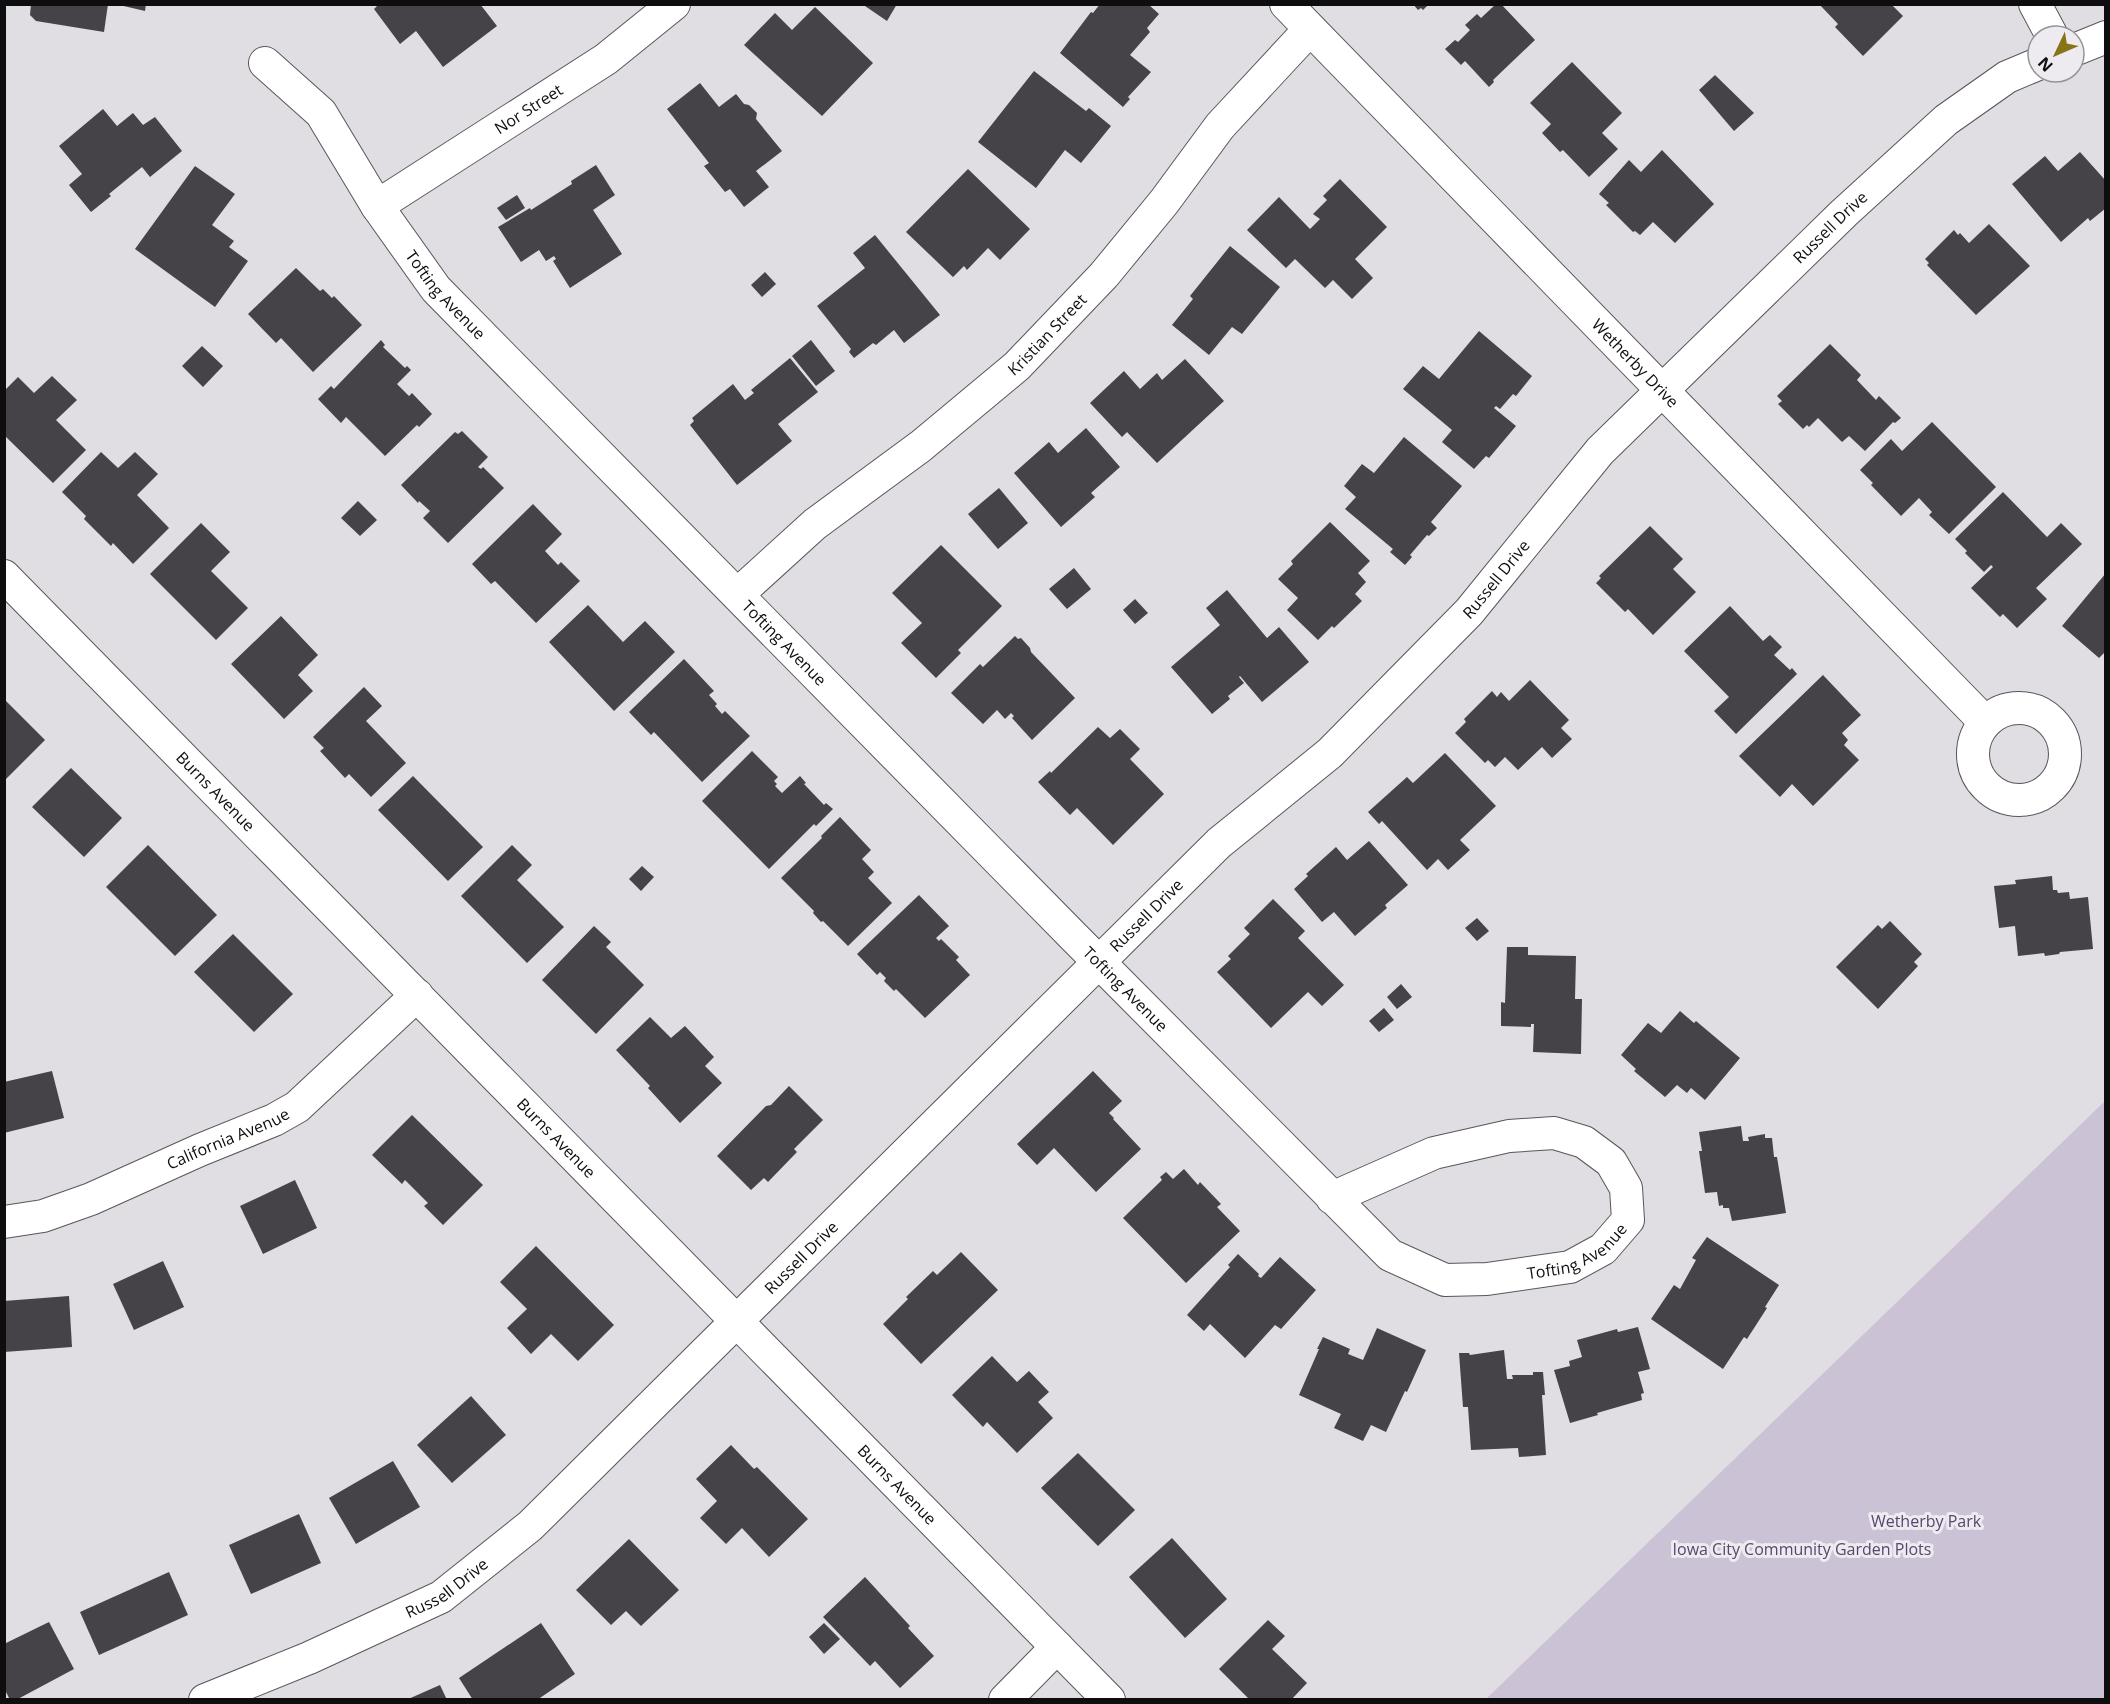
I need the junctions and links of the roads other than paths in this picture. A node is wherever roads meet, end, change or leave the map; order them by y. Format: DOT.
graph roads {
  1 [pos="674,4"];
  2 [pos="1286,4"];
  3 [pos="2035,4"];
  4 [pos="2046,24"];
  5 [pos="1310,29"];
  6 [pos="2106,37"];
  7 [pos="2086,45"];
  8 [pos="265,63"];
  9 [pos="2026,69"];
  10 [pos="377,206"];
  11 [pos="1662,389"];
  12 [pos="4,576"];
  13 [pos="738,594"];
  14 [pos="1984,721"];
  15 [pos="1099,962"];
  16 [pos="417,995"];
  17 [pos="1332,1198"];
  18 [pos="4,1222"];
  19 [pos="738,1322"];
  20 [pos="1057,1647"];
  21 [pos="205,1700"];
  22 [pos="1005,1700"];
  23 [pos="1109,1700"];
  1 -- 10 [label="street, Nor Street"];
  2 -- 5 [label="street, Wetherby Drive"];
  3 -- 4 [label="street"];
  5 -- 11 [label="street, Wetherby Drive"];
  5 -- 13 [label="street, Kristian Street"];
  6 -- 7 [label="street"];
  8 -- 10 [label="street, Tofting Avenue"];
  9 -- 11 [label="street, Russell Drive"];
  10 -- 13 [label="street, Tofting Avenue"];
  11 -- 14 [label="street, Wetherby Drive"];
  11 -- 15 [label="street, Russell Drive"];
  12 -- 16 [label="street, Burns Avenue"];
  13 -- 15 [label="street, Tofting Avenue"];
  15 -- 17 [label="street, Tofting Avenue"];
  15 -- 19 [label="street, Russell Drive"];
  16 -- 18 [label="street, California Avenue"];
  16 -- 19 [label="street, Burns Avenue"];
  17 -- 17 [label="street, Tofting Avenue"];
  19 -- 20 [label="street, Burns Avenue"];
  19 -- 21 [label="street, Russell Drive"];
  20 -- 22 [label="street"];
  20 -- 23 [label="street, Burns Avenue"];
}
